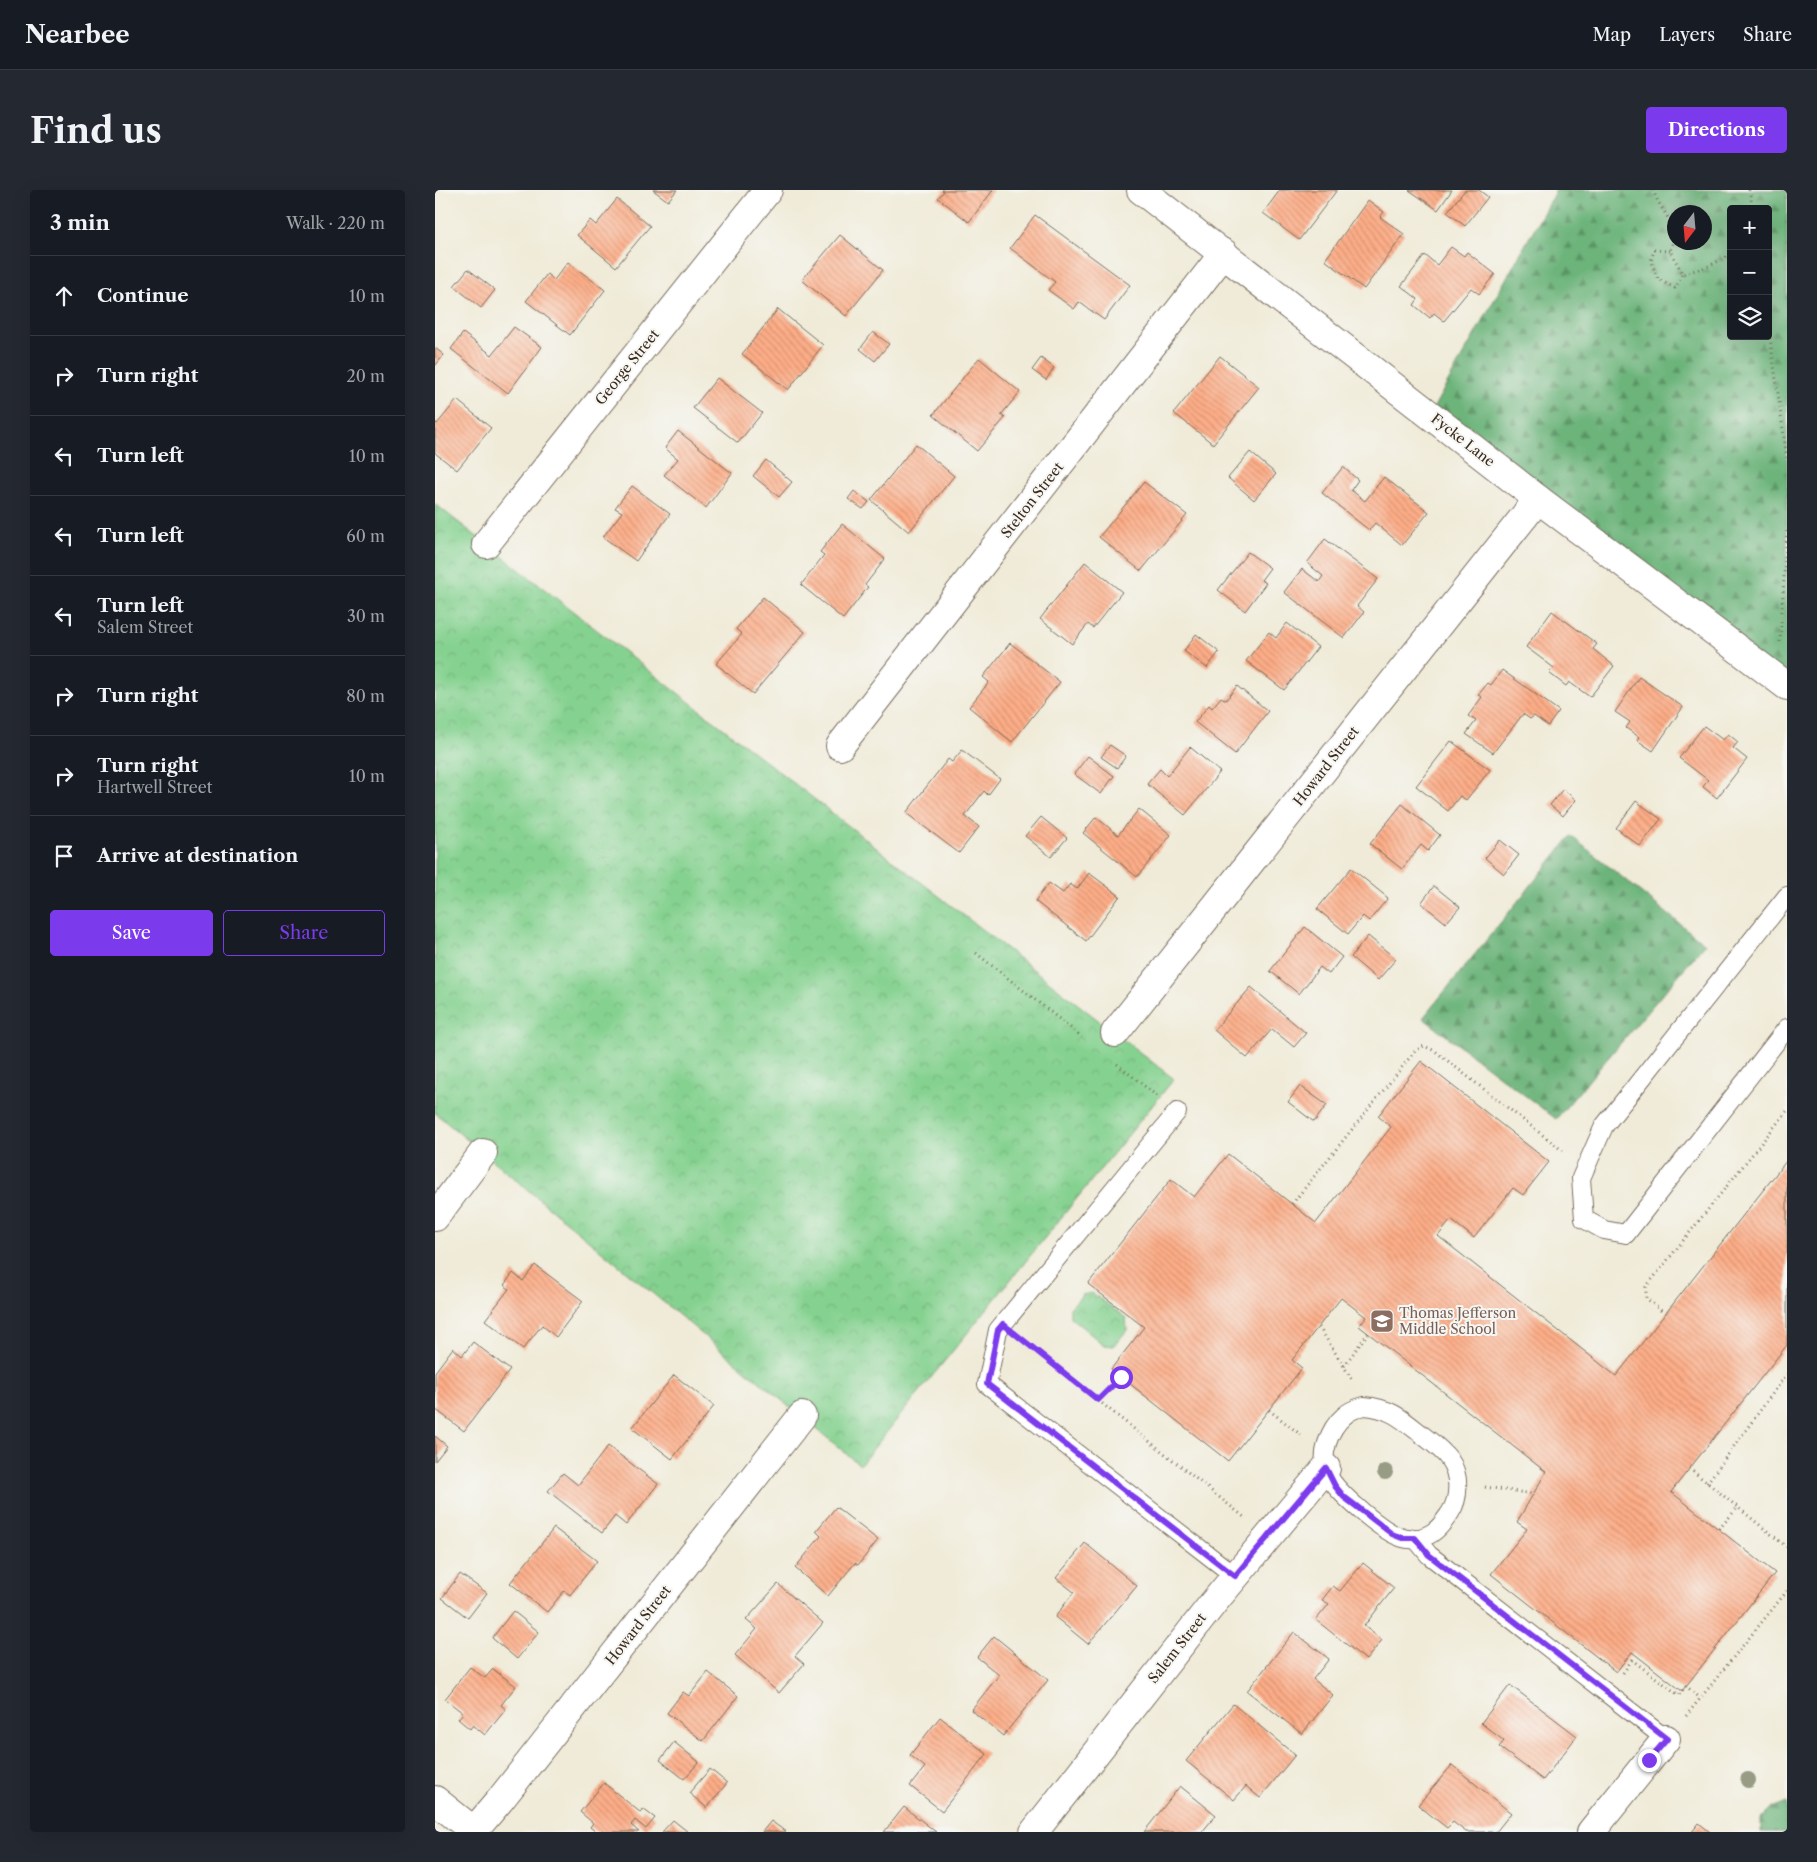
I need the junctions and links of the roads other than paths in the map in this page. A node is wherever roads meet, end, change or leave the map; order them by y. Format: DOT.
graph roads {
  1 [pos="768,190"];
  2 [pos="1141,190"];
  3 [pos="1224,253"];
  4 [pos="1538,499"];
  5 [pos="486,544"];
  6 [pos="1778,678"];
  7 [pos="840,746"];
  8 [pos="1787,896"];
  9 [pos="1787,1028"];
  10 [pos="1115,1032"];
  11 [pos="1177,1112"];
  12 [pos="483,1153"];
  13 [pos="435,1217"];
  14 [pos="802,1416"];
  15 [pos="1326,1468"];
  16 [pos="1415,1538"];
  17 [pos="1235,1576"];
  18 [pos="1667,1739"];
  19 [pos="435,1800"];
  20 [pos="474,1832"];
  21 [pos="1034,1832"];
  22 [pos="1591,1832"];
  1 -- 5 [label="street, George Street"];
  2 -- 3 [label="street, Fycke Lane"];
  3 -- 4 [label="street, Fycke Lane"];
  3 -- 7 [label="street, Stelton Street"];
  4 -- 6 [label="street, Fycke Lane"];
  4 -- 10 [label="street, Howard Street"];
  8 -- 9 [label="lane"];
  11 -- 17 [label="lane"];
  12 -- 13 [label="street"];
  14 -- 20 [label="street, Howard Street"];
  15 -- 16 [label="lane"];
  15 -- 16 [label="lane"];
  15 -- 17 [label="street, Salem Street"];
  16 -- 18 [label="lane"];
  17 -- 21 [label="street, Salem Street"];
  18 -- 22 [label="street"];
  19 -- 20 [label="street"];
}
